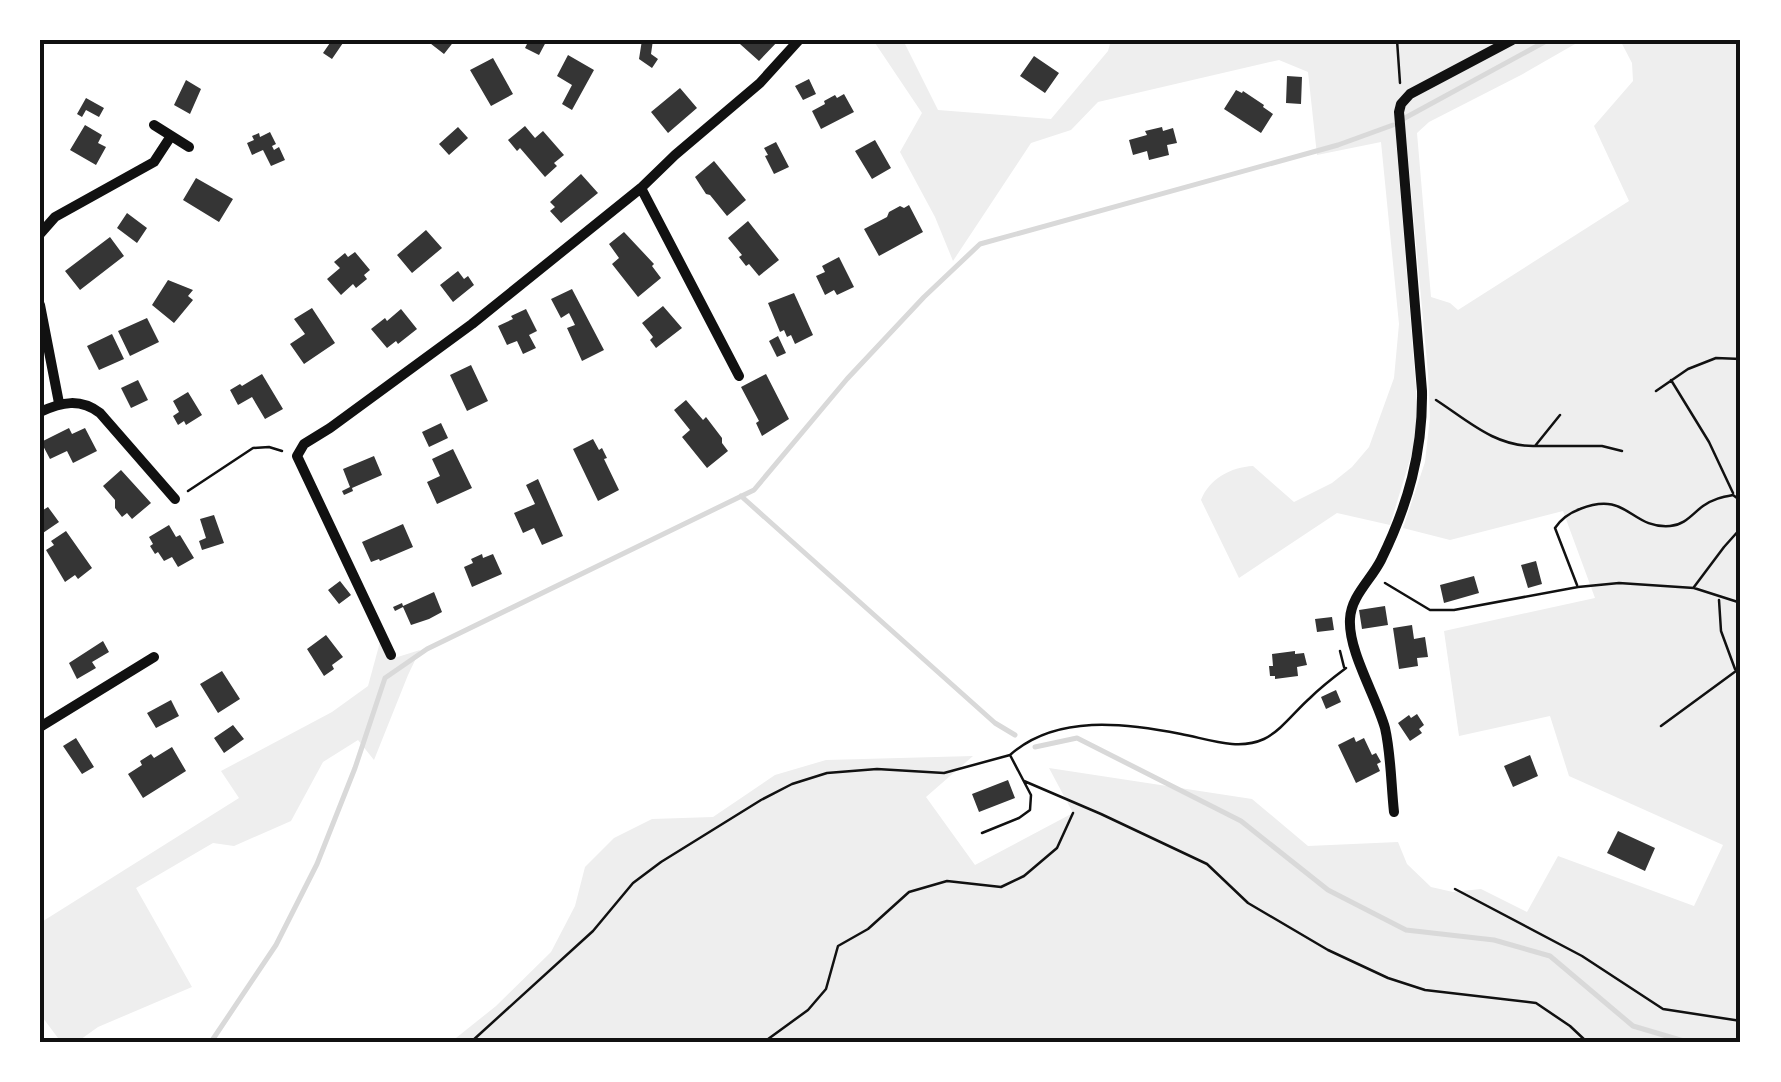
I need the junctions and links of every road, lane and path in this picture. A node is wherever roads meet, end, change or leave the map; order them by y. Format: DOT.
graph roads {
  1 [pos="800,40"];
  2 [pos="1397,40"];
  3 [pos="1512,40"];
  4 [pos="1401,104"];
  5 [pos="154,125"];
  6 [pos="171,136"];
  7 [pos="190,147"];
  8 [pos="641,188"];
  9 [pos="40,234"];
  10 [pos="40,305"];
  11 [pos="1741,359"];
  12 [pos="739,376"];
  13 [pos="1671,380"];
  14 [pos="1422,391"];
  15 [pos="1656,391"];
  16 [pos="59,403"];
  17 [pos="40,412"];
  18 [pos="1560,415"];
  19 [pos="1534,446"];
  20 [pos="1622,450"];
  21 [pos="297,456"];
  22 [pos="1733,494"];
  23 [pos="174,499"];
  24 [pos="1741,501"];
  25 [pos="1741,528"];
  26 [pos="1373,576"];
  27 [pos="1578,586"];
  28 [pos="1694,588"];
  29 [pos="1718,598"];
  30 [pos="1741,603"];
  31 [pos="391,655"];
  32 [pos="154,657"];
  33 [pos="1360,660"];
  34 [pos="1738,671"];
  35 [pos="1661,726"];
  36 [pos="40,727"];
  37 [pos="1010,755"];
  38 [pos="1024,781"];
  39 [pos="1394,812"];
  40 [pos="1074,813"];
  41 [pos="982,833"];
  42 [pos="1456,890"];
  43 [pos="1741,1022"];
  44 [pos="471,1042"];
  45 [pos="764,1042"];
  46 [pos="1588,1042"];
  1 -- 8 [label="street"];
  2 -- 4 [label="path"];
  3 -- 4 [label="street"];
  4 -- 14 [label="street"];
  5 -- 6 [label="street"];
  6 -- 7 [label="street"];
  6 -- 9 [label="street"];
  8 -- 12 [label="street"];
  8 -- 21 [label="street"];
  10 -- 16 [label="street"];
  11 -- 13 [label="path"];
  13 -- 15 [label="path"];
  13 -- 22 [label="path"];
  14 -- 19 [label="path"];
  14 -- 26 [label="street"];
  16 -- 17 [label="street"];
  16 -- 23 [label="street"];
  18 -- 19 [label="path"];
  19 -- 20 [label="path"];
  21 -- 23 [label="path"];
  21 -- 31 [label="street"];
  22 -- 24 [label="path"];
  22 -- 27 [label="path"];
  25 -- 28 [label="path"];
  26 -- 27 [label="path"];
  26 -- 33 [label="street"];
  27 -- 28 [label="path"];
  28 -- 29 [label="path"];
  29 -- 30 [label="path"];
  29 -- 34 [label="path"];
  32 -- 36 [label="street"];
  33 -- 37 [label="path"];
  33 -- 39 [label="street"];
  34 -- 35 [label="path"];
  37 -- 38 [label="path"];
  37 -- 44 [label="path"];
  38 -- 41 [label="path"];
  38 -- 46 [label="path"];
  40 -- 45 [label="path"];
  42 -- 43 [label="path"];
}
